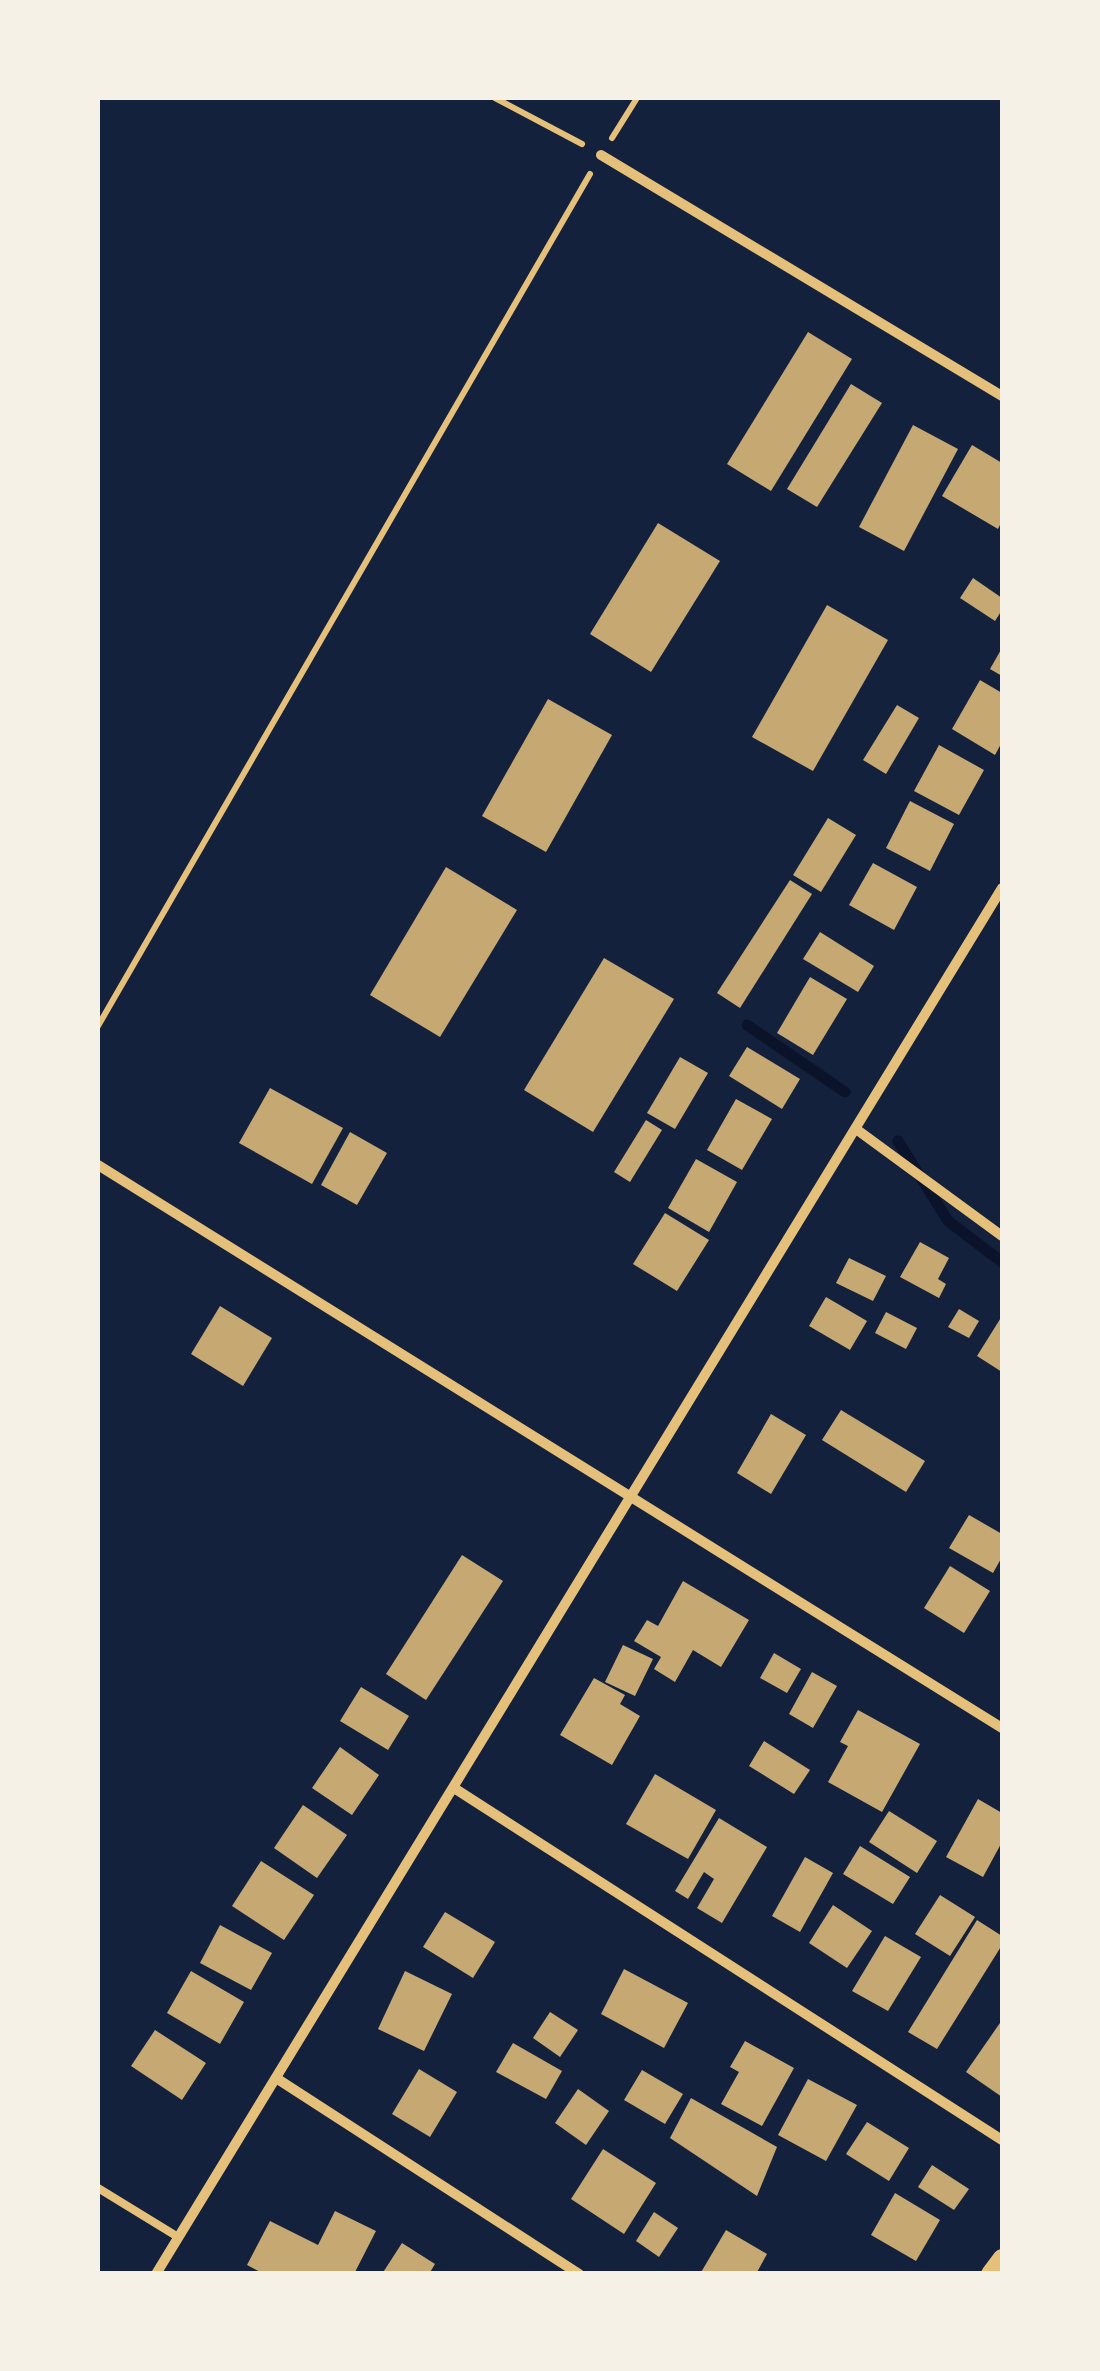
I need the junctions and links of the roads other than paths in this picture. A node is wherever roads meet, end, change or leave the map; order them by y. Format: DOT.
graph roads {
  1 [pos="602,155"];
  2 [pos="1002,396"];
  3 [pos="1002,888"];
  4 [pos="856,1129"];
  5 [pos="98,1165"];
  6 [pos="1002,1236"];
  7 [pos="632,1498"];
  8 [pos="1002,1728"];
  9 [pos="454,1788"];
  10 [pos="276,2078"];
  11 [pos="1002,2140"];
  12 [pos="98,2188"];
  13 [pos="178,2237"];
  14 [pos="1002,2258"];
  15 [pos="156,2274"];
  16 [pos="579,2274"];
  17 [pos="990,2274"];
  1 -- 2 [label="street"];
  3 -- 4 [label="street"];
  4 -- 6 [label="street"];
  4 -- 7 [label="street"];
  5 -- 7 [label="street"];
  7 -- 8 [label="street"];
  7 -- 9 [label="street"];
  9 -- 10 [label="street"];
  9 -- 11 [label="street"];
  10 -- 13 [label="street"];
  10 -- 16 [label="street"];
  12 -- 13 [label="lane"];
  13 -- 15 [label="street"];
  14 -- 17 [label="street"];
}
